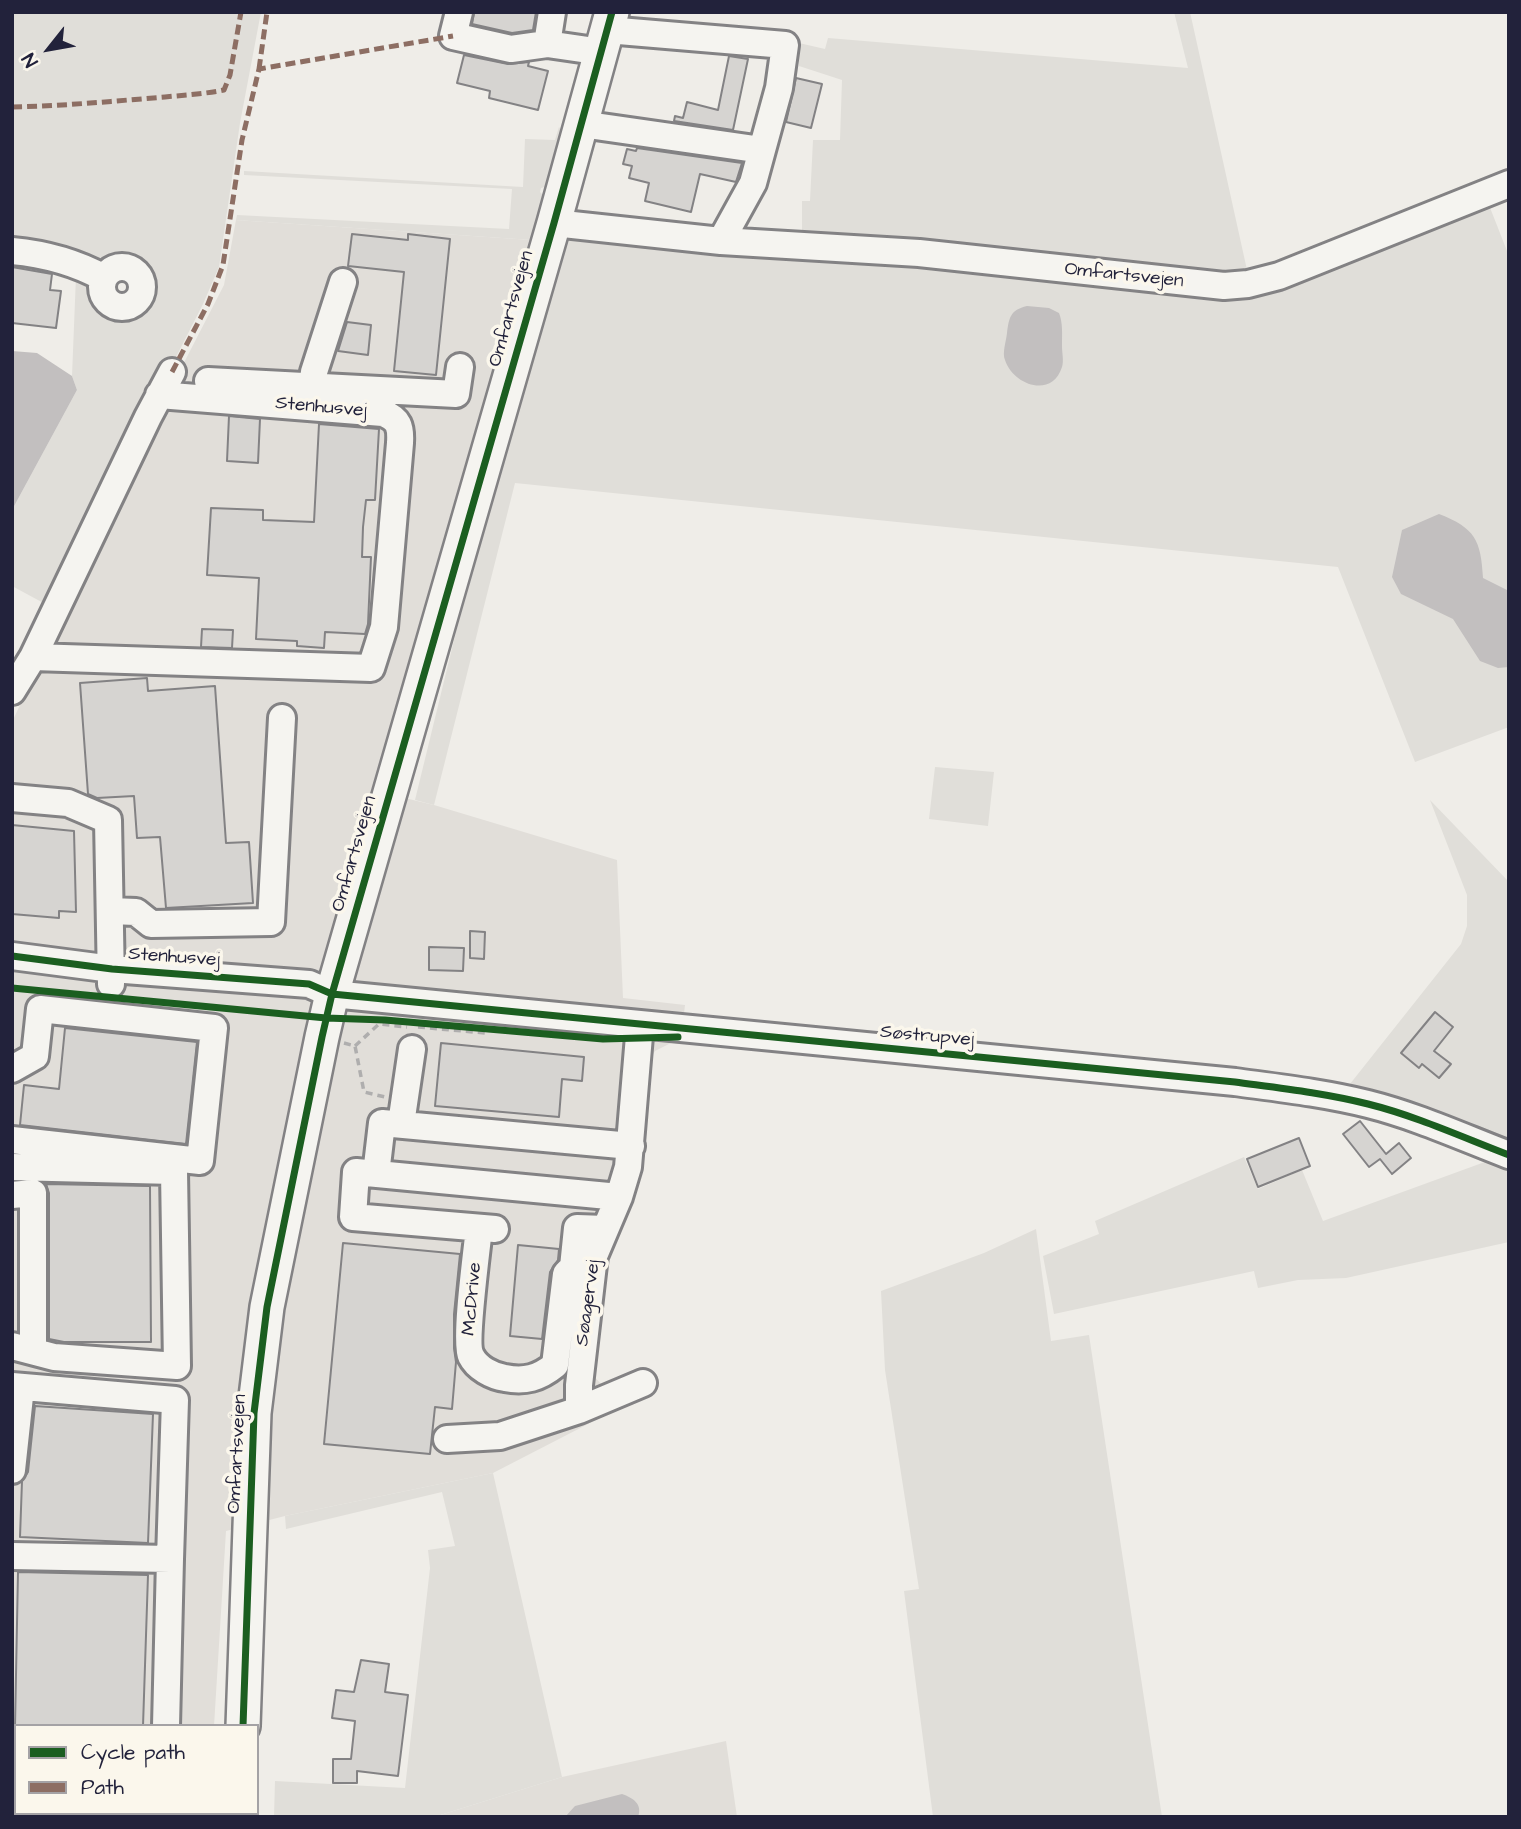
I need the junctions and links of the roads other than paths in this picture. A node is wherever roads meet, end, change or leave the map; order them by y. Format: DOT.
graph roads {
  1 [pos="459,12"];
  2 [pos="552,12"];
  3 [pos="607,31"];
  4 [pos="547,44"];
  5 [pos="581,124"];
  6 [pos="762,150"];
  7 [pos="1509,184"];
  8 [pos="554,223"];
  9 [pos="721,241"];
  10 [pos="12,251"];
  11 [pos="104,278"];
  12 [pos="343,282"];
  13 [pos="460,367"];
  14 [pos="167,382"];
  15 [pos="312,387"];
  16 [pos="33,657"];
  17 [pos="12,691"];
  18 [pos="282,718"];
  19 [pos="12,798"];
  20 [pos="111,911"];
  21 [pos="12,956"];
  22 [pos="12,973"];
  23 [pos="111,976"];
  24 [pos="332,995"];
  25 [pos="640,1024"];
  26 [pos="412,1049"];
  27 [pos="12,1069"];
  28 [pos="403,1113"];
  29 [pos="12,1140"];
  30 [pos="631,1146"];
  31 [pos="1509,1155"];
  32 [pos="12,1167"];
  33 [pos="376,1174"];
  34 [pos="498,1185"];
  35 [pos="12,1195"];
  36 [pos="619,1197"];
  37 [pos="487,1228"];
  38 [pos="605,1229"];
  39 [pos="23,1255"];
  40 [pos="33,1351"];
  41 [pos="643,1383"];
  42 [pos="17,1386"];
  43 [pos="579,1410"];
  44 [pos="447,1438"];
  45 [pos="12,1470"];
  46 [pos="12,1556"];
  47 [pos="170,1559"];
  48 [pos="166,1724"];
  49 [pos="243,1724"];
  1 -- 4 [label="street"];
  2 -- 4 [label="street"];
  3 -- 4 [label="street"];
  3 -- 5 [label="main road, Omfartsvejen"];
  3 -- 6 [label="street"];
  5 -- 6 [label="street"];
  5 -- 8 [label="main road, Omfartsvejen"];
  6 -- 9 [label="street"];
  7 -- 9 [label="street, Omfartsvejen"];
  8 -- 9 [label="street, Omfartsvejen"];
  8 -- 24 [label="main road, Omfartsvejen"];
  10 -- 11 [label="street"];
  12 -- 15 [label="street"];
  13 -- 15 [label="street"];
  14 -- 15 [label="street"];
  14 -- 16 [label="street"];
  14 -- 16 [label="street, Stenhusvej"];
  16 -- 17 [label="street"];
  18 -- 20 [label="street"];
  19 -- 20 [label="street"];
  20 -- 23 [label="street"];
  21 -- 23 [label="street, Stenhusvej"];
  22 -- 23 [label="street, Stenhusvej"];
  23 -- 24 [label="street, Stenhusvej"];
  24 -- 25 [label="street, Søstrupvej"];
  24 -- 49 [label="main road, Omfartsvejen"];
  25 -- 30 [label="street, Søagervej"];
  25 -- 31 [label="street, Søstrupvej"];
  26 -- 28 [label="street"];
  27 -- 29 [label="street"];
  28 -- 30 [label="street"];
  28 -- 33 [label="street"];
  30 -- 36 [label="street, Søagervej"];
  32 -- 40 [label="street"];
  33 -- 34 [label="street"];
  33 -- 37 [label="street"];
  34 -- 36 [label="street"];
  34 -- 37 [label="street, McDrive"];
  35 -- 39 [label="street"];
  36 -- 38 [label="street, Søagervej"];
  37 -- 38 [label="street, McDrive"];
  38 -- 43 [label="street, Søagervej"];
  39 -- 40 [label="street"];
  41 -- 43 [label="street"];
  42 -- 45 [label="street"];
  42 -- 47 [label="street"];
  43 -- 44 [label="street"];
  46 -- 47 [label="street"];
  47 -- 48 [label="street"];
}
